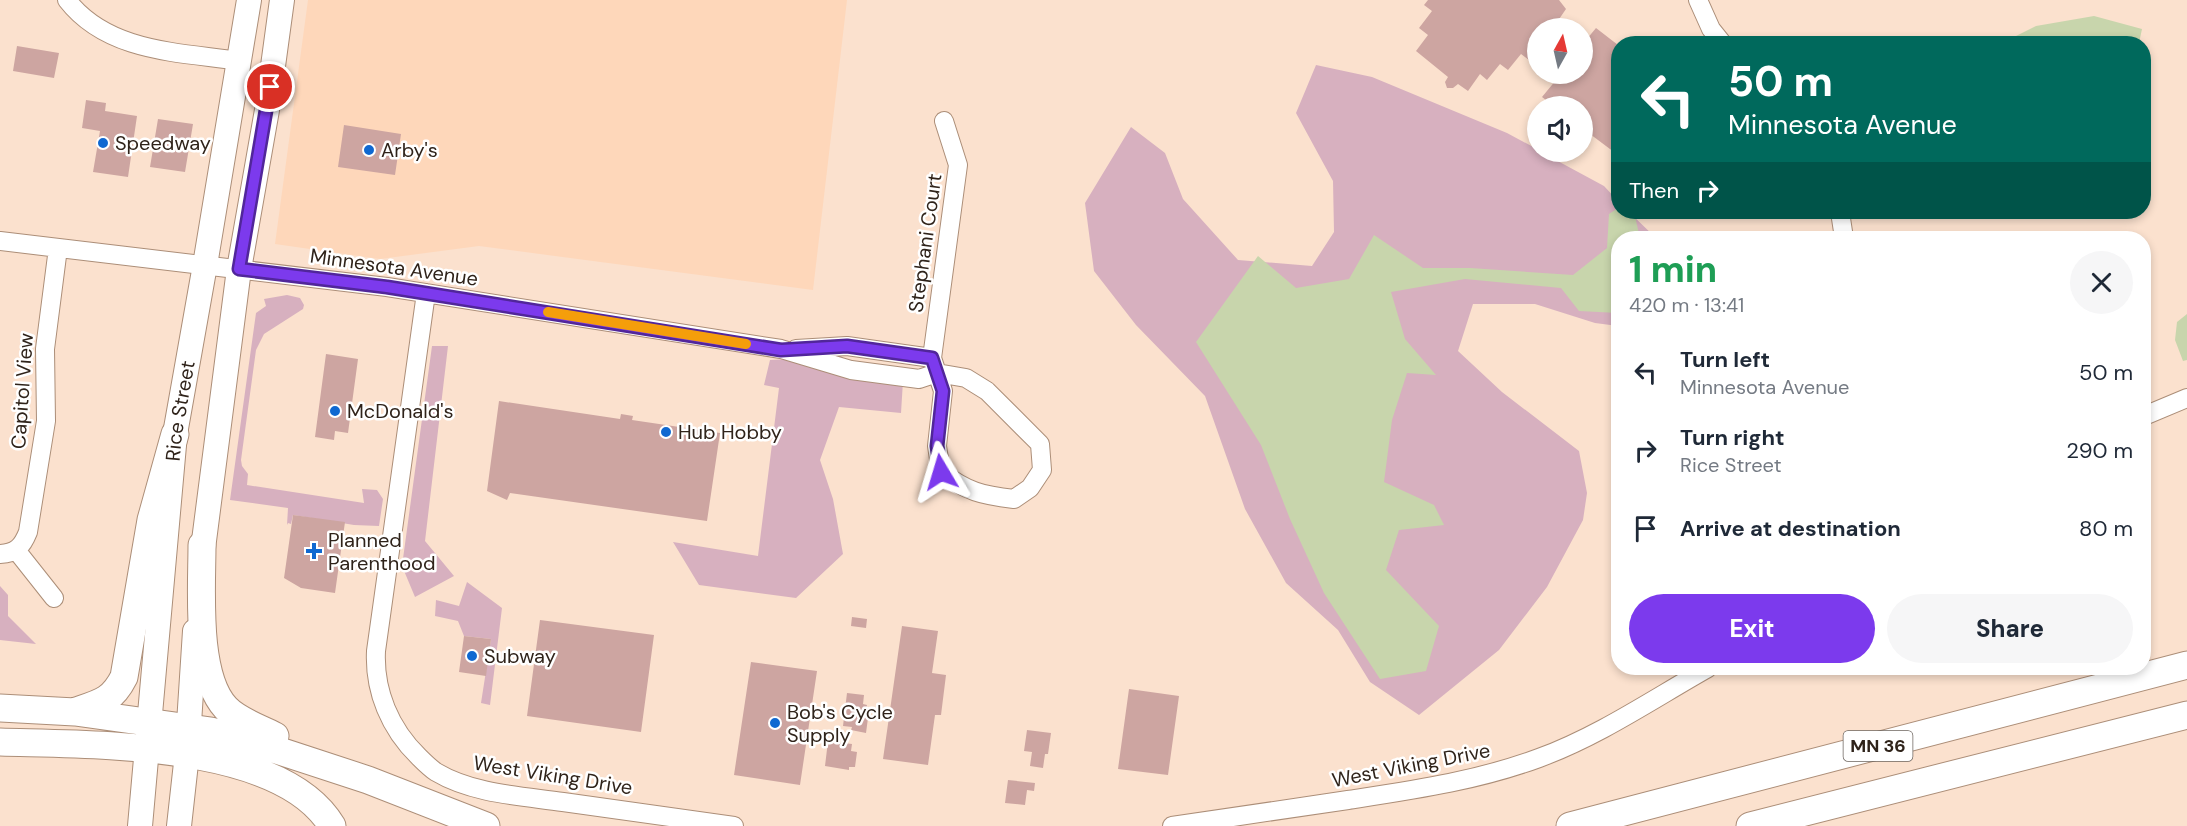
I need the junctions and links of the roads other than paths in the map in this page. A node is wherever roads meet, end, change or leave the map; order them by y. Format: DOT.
graph roads {
  1 [pos="67,0"];
  2 [pos="249,0"];
  3 [pos="282,0"];
  4 [pos="1698,0"];
  5 [pos="1717,36"];
  6 [pos="240,61"];
  7 [pos="944,121"];
  8 [pos="0,241"];
  9 [pos="58,249"];
  10 [pos="205,265"];
  11 [pos="239,269"];
  12 [pos="426,293"];
  13 [pos="934,365"];
  14 [pos="2187,398"];
  15 [pos="2151,413"];
  16 [pos="175,434"];
  17 [pos="202,545"];
  18 [pos="8,552"];
  19 [pos="54,598"];
  20 [pos="2187,665"];
  21 [pos="2151,674"];
  22 [pos="1696,675"];
  23 [pos="2149,675"];
  24 [pos="0,708"];
  25 [pos="75,712"];
  26 [pos="2187,715"];
  27 [pos="188,726"];
  28 [pos="148,735"];
  29 [pos="0,742"];
  30 [pos="187,754"];
  31 [pos="368,780"];
  32 [pos="329,821"];
  33 [pos="141,822"];
  34 [pos="180,825"];
  35 [pos="486,826"];
  36 [pos="734,826"];
  37 [pos="1172,826"];
  38 [pos="1570,826"];
  39 [pos="1750,826"];
  1 -- 6 [label="street"];
  2 -- 6 [label="main road, Rice Street"];
  3 -- 11 [label="main road, Rice Street"];
  4 -- 5 [label="street"];
  6 -- 10 [label="main road, Rice Street"];
  7 -- 13 [label="street, Stephani Court"];
  8 -- 9 [label="street, Minnesota Avenue"];
  9 -- 10 [label="street, Minnesota Avenue"];
  9 -- 18 [label="street, Capitol View"];
  10 -- 11 [label="street, Minnesota Avenue"];
  10 -- 16 [label="main road, Rice Street"];
  11 -- 12 [label="street, Minnesota Avenue"];
  11 -- 17 [label="main road, Rice Street"];
  12 -- 13 [label="street, Minnesota Avenue"];
  12 -- 36 [label="street, West Viking Drive"];
  13 -- 13 [label="street, Stephani Court"];
  14 -- 15 [label="street"];
  16 -- 25 [label="highway"];
  16 -- 28 [label="main road, Rice Street"];
  17 -- 27 [label="main road, Rice Street"];
  17 -- 31 [label="highway"];
  18 -- 19 [label="street"];
  20 -- 21 [label="highway, MN 36"];
  22 -- 37 [label="street, West Viking Drive"];
  23 -- 38 [label="highway, MN 36"];
  24 -- 25 [label="highway"];
  25 -- 28 [label="highway"];
  26 -- 39 [label="highway, MN 36"];
  27 -- 28 [label="highway"];
  27 -- 30 [label="main road, Rice Street"];
  27 -- 31 [label="highway"];
  28 -- 29 [label="highway"];
  28 -- 30 [label="highway"];
  28 -- 33 [label="main road, Rice Street"];
  30 -- 32 [label="highway"];
  30 -- 34 [label="main road, Rice Street"];
  31 -- 35 [label="highway"];
}
